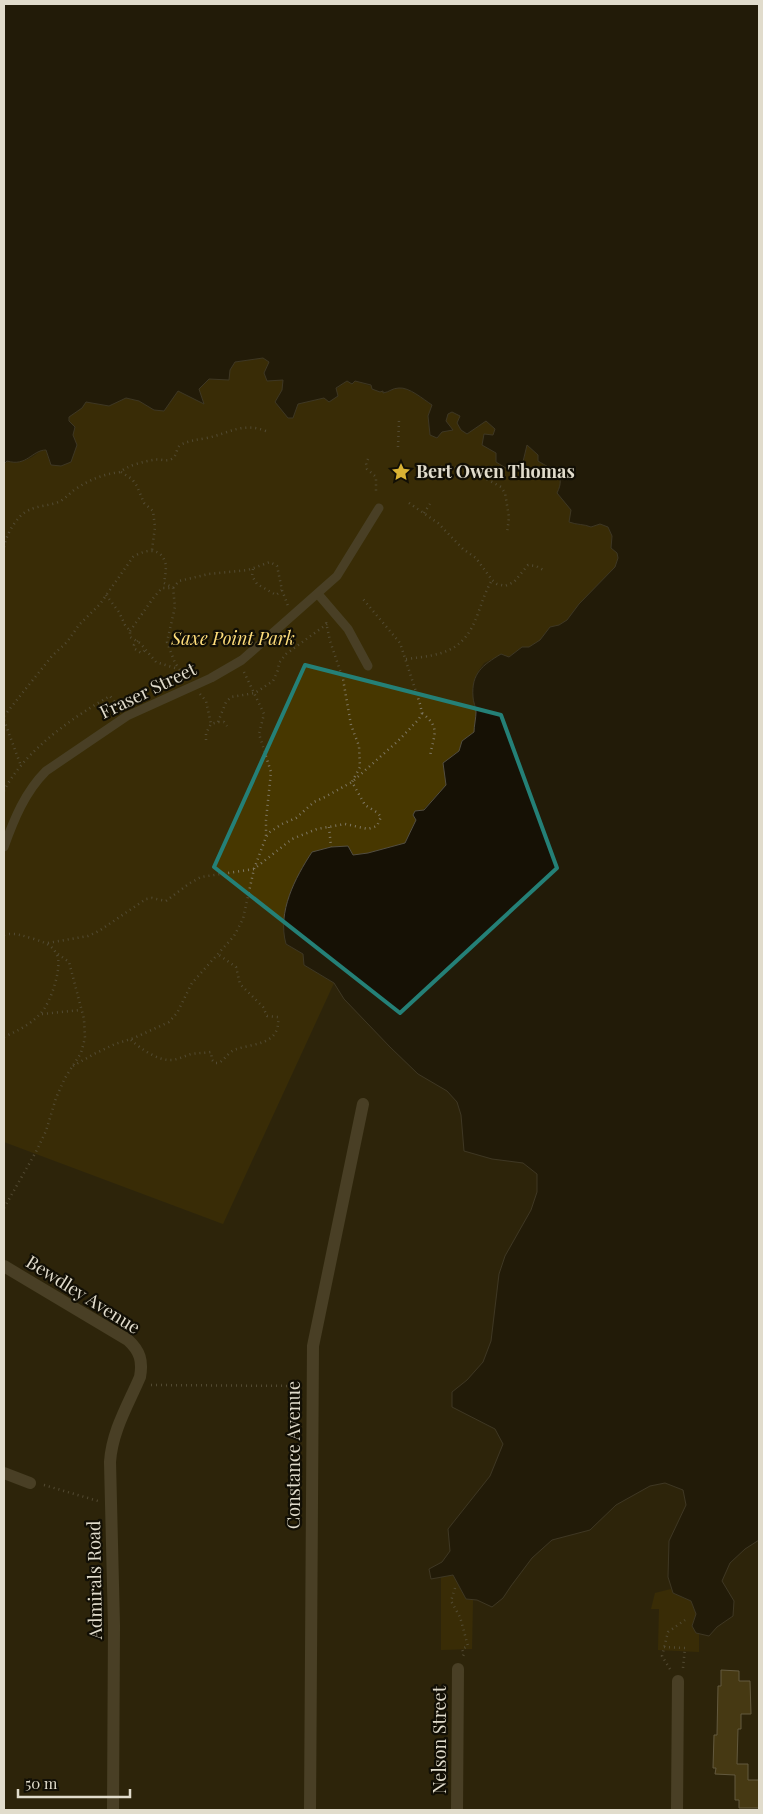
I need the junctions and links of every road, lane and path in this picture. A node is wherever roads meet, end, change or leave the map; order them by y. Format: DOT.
graph roads {
  1 [pos="399,421"];
  2 [pos="266,431"];
  3 [pos="398,447"];
  4 [pos="368,459"];
  5 [pos="121,472"];
  6 [pos="441,472"];
  7 [pos="376,491"];
  8 [pos="409,503"];
  9 [pos="430,504"];
  10 [pos="380,508"];
  11 [pos="424,513"];
  12 [pos="507,534"];
  13 [pos="4,547"];
  14 [pos="152,550"];
  15 [pos="253,568"];
  16 [pos="544,571"];
  17 [pos="492,580"];
  18 [pos="173,588"];
  19 [pos="282,590"];
  20 [pos="106,594"];
  21 [pos="318,594"];
  22 [pos="363,600"];
  23 [pos="292,617"];
  24 [pos="325,618"];
  25 [pos="326,624"];
  26 [pos="130,632"];
  27 [pos="138,641"];
  28 [pos="145,648"];
  29 [pos="406,659"];
  30 [pos="239,662"];
  31 [pos="368,666"];
  32 [pos="179,669"];
  33 [pos="193,686"];
  34 [pos="255,693"];
  35 [pos="422,713"];
  36 [pos="4,716"];
  37 [pos="127,716"];
  38 [pos="4,720"];
  39 [pos="218,722"];
  40 [pos="211,724"];
  41 [pos="227,726"];
  42 [pos="206,740"];
  43 [pos="430,757"];
  44 [pos="21,766"];
  45 [pos="352,782"];
  46 [pos="4,791"];
  47 [pos="329,827"];
  48 [pos="266,838"];
  49 [pos="4,847"];
  50 [pos="331,847"];
  51 [pos="254,869"];
  52 [pos="4,935"];
  53 [pos="48,943"];
  54 [pos="58,954"];
  55 [pos="219,955"];
  56 [pos="81,1010"];
  57 [pos="41,1014"];
  58 [pos="4,1037"];
  59 [pos="131,1040"];
  60 [pos="73,1066"];
  61 [pos="363,1104"];
  62 [pos="4,1208"];
  63 [pos="4,1266"];
  64 [pos="140,1356"];
  65 [pos="136,1385"];
  66 [pos="312,1386"];
  67 [pos="4,1473"];
  68 [pos="30,1483"];
  69 [pos="111,1505"];
  70 [pos="455,1588"];
  71 [pos="685,1620"];
  72 [pos="664,1647"];
  73 [pos="462,1649"];
  74 [pos="458,1669"];
  75 [pos="678,1681"];
  76 [pos="113,1810"];
  77 [pos="310,1810"];
  78 [pos="457,1810"];
  79 [pos="677,1810"];
  1 -- 3 [label="path"];
  2 -- 5 [label="path"];
  4 -- 7 [label="path"];
  5 -- 13 [label="path"];
  5 -- 14 [label="path"];
  6 -- 12 [label="path"];
  8 -- 11 [label="path"];
  9 -- 11 [label="path"];
  10 -- 21 [label="lane, Fraser Street"];
  11 -- 17 [label="path"];
  14 -- 18 [label="path"];
  14 -- 20 [label="path"];
  15 -- 18 [label="path"];
  15 -- 19 [label="path"];
  15 -- 19 [label="path"];
  16 -- 17 [label="path"];
  17 -- 29 [label="path"];
  18 -- 26 [label="path"];
  18 -- 32 [label="path"];
  19 -- 23 [label="path"];
  20 -- 26 [label="path"];
  20 -- 36 [label="path"];
  21 -- 23 [label="lane, Fraser Street"];
  21 -- 31 [label="lane"];
  22 -- 29 [label="path"];
  23 -- 30 [label="lane, Fraser Street"];
  24 -- 25 [label="path"];
  25 -- 34 [label="path"];
  25 -- 45 [label="path"];
  26 -- 27 [label="path"];
  27 -- 28 [label="path"];
  27 -- 28 [label="path"];
  28 -- 32 [label="path"];
  29 -- 35 [label="path"];
  30 -- 33 [label="lane, Fraser Street"];
  30 -- 34 [label="path"];
  32 -- 33 [label="path"];
  33 -- 37 [label="lane, Fraser Street"];
  33 -- 40 [label="path"];
  34 -- 39 [label="path"];
  34 -- 48 [label="path"];
  35 -- 43 [label="path"];
  35 -- 45 [label="path"];
  37 -- 44 [label="path"];
  37 -- 49 [label="lane, Fraser Street"];
  38 -- 44 [label="path"];
  39 -- 40 [label="path"];
  39 -- 41 [label="path"];
  40 -- 42 [label="path"];
  44 -- 46 [label="path"];
  45 -- 47 [label="path"];
  45 -- 48 [label="path"];
  47 -- 50 [label="path"];
  47 -- 51 [label="path"];
  48 -- 51 [label="path"];
  51 -- 53 [label="path"];
  51 -- 55 [label="path"];
  52 -- 53 [label="path"];
  53 -- 54 [label="path"];
  54 -- 56 [label="path"];
  54 -- 57 [label="path"];
  55 -- 59 [label="path"];
  55 -- 59 [label="path"];
  56 -- 57 [label="path"];
  56 -- 60 [label="path"];
  57 -- 58 [label="path"];
  59 -- 60 [label="path"];
  60 -- 62 [label="path"];
  61 -- 66 [label="street, Constance Avenue"];
  63 -- 64 [label="street, Bewdley Avenue"];
  64 -- 65 [label="street, Admirals Road"];
  65 -- 66 [label="path"];
  65 -- 69 [label="street, Admirals Road"];
  66 -- 77 [label="street, Constance Avenue"];
  67 -- 68 [label="street"];
  68 -- 69 [label="path"];
  69 -- 76 [label="street, Admirals Road"];
  70 -- 73 [label="path"];
  71 -- 72 [label="path"];
  72 -- 75 [label="path"];
  72 -- 75 [label="path"];
  74 -- 78 [label="street, Nelson Street"];
  75 -- 79 [label="street"];
}
